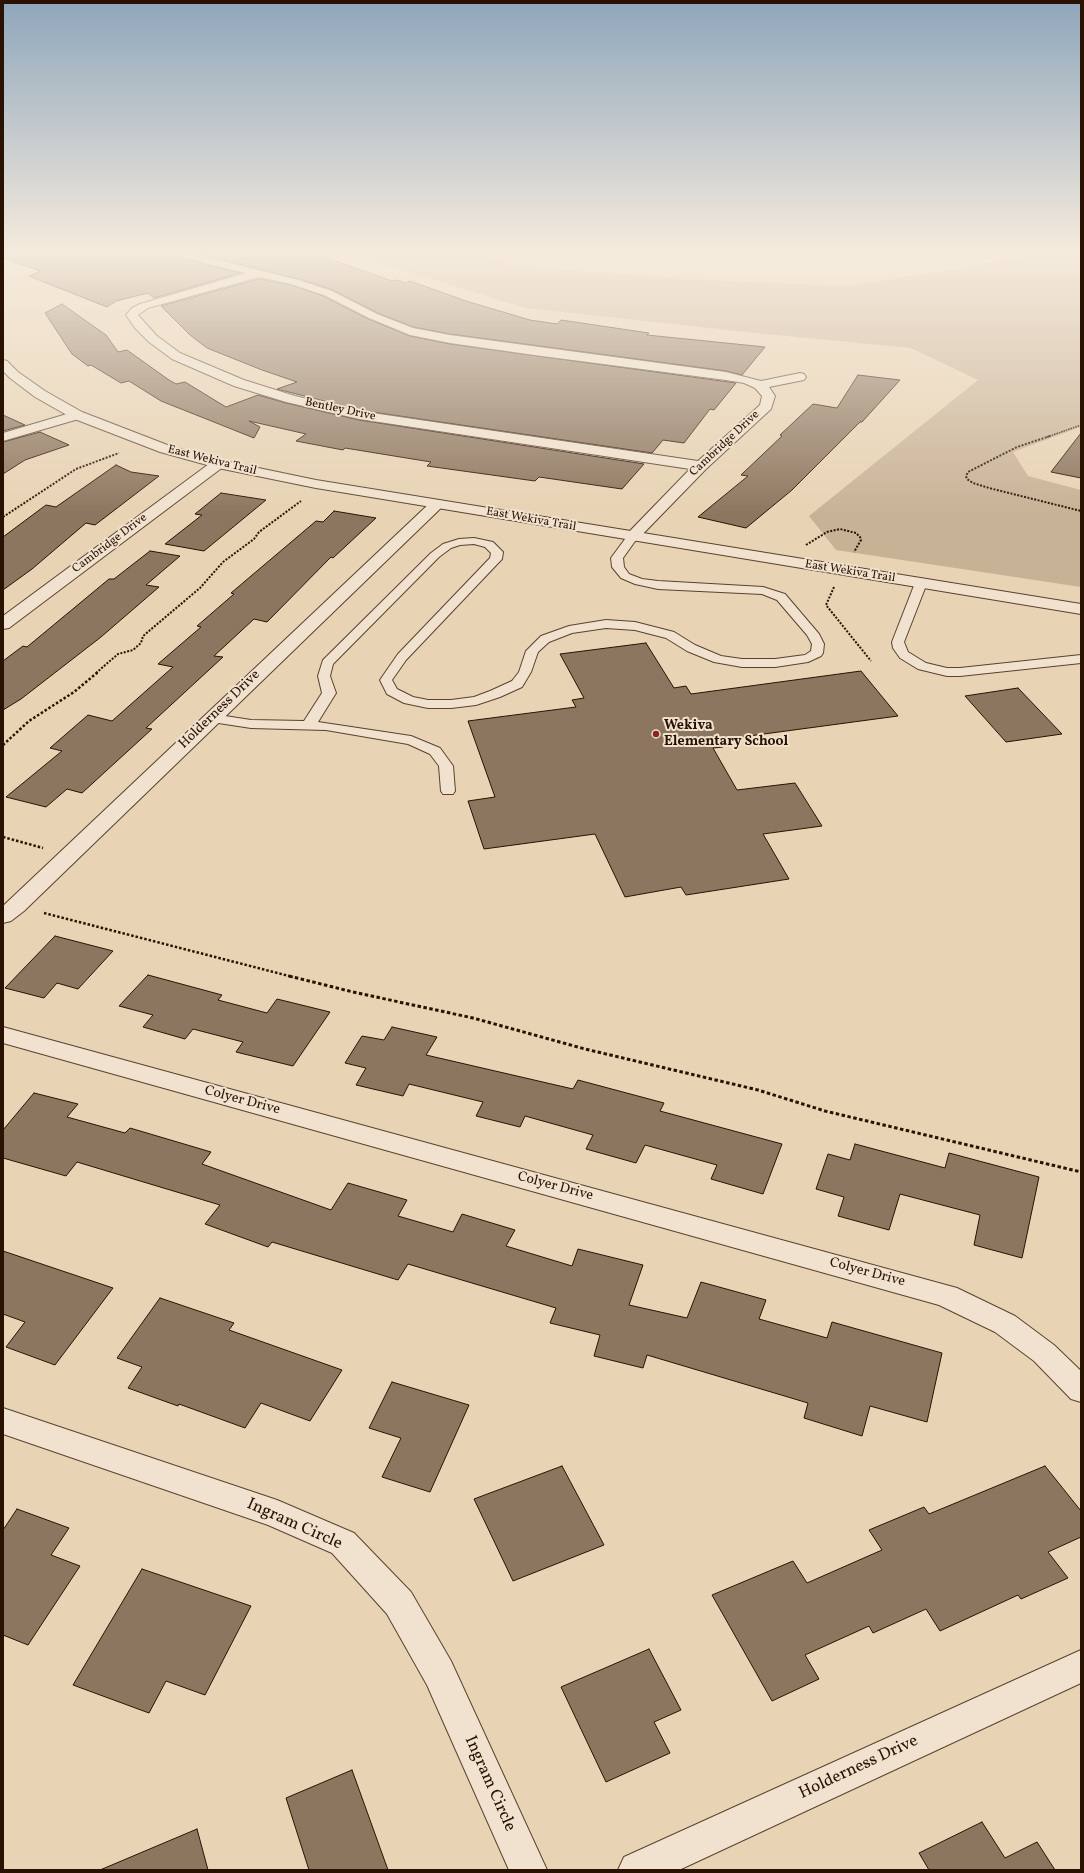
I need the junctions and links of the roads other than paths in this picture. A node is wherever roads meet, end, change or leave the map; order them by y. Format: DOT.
graph roads {
  1 [pos="155,340"];
  2 [pos="466,340"];
  3 [pos="3,364"];
  4 [pos="800,377"];
  5 [pos="760,385"];
  6 [pos="77,415"];
  7 [pos="3,437"];
  8 [pos="218,464"];
  9 [pos="701,466"];
  10 [pos="437,504"];
  11 [pos="632,537"];
  12 [pos="921,583"];
  13 [pos="1081,609"];
  14 [pos="3,624"];
  15 [pos="1081,659"];
  16 [pos="212,718"];
  17 [pos="308,726"];
  18 [pos="448,791"];
  19 [pos="10,911"];
  20 [pos="3,1035"];
  21 [pos="1081,1390"];
  22 [pos="3,1421"];
  23 [pos="1081,1666"];
  24 [pos="528,1870"];
  25 [pos="637,1870"];
  1 -- 9 [label="street, Bentley Drive"];
  2 -- 5 [label="street"];
  3 -- 6 [label="street, East Wekiva Trail"];
  4 -- 5 [label="street"];
  5 -- 9 [label="street, Cambridge Drive"];
  6 -- 7 [label="street"];
  6 -- 8 [label="street, East Wekiva Trail"];
  8 -- 10 [label="street, East Wekiva Trail"];
  8 -- 14 [label="street, Cambridge Drive"];
  9 -- 11 [label="street, Cambridge Drive"];
  10 -- 11 [label="street, East Wekiva Trail"];
  10 -- 16 [label="street, Holderness Drive"];
  11 -- 12 [label="street, East Wekiva Trail"];
  11 -- 17 [label="lane"];
  12 -- 13 [label="street, East Wekiva Trail"];
  12 -- 15 [label="lane"];
  16 -- 17 [label="lane"];
  16 -- 19 [label="street, Holderness Drive"];
  17 -- 18 [label="lane"];
  20 -- 21 [label="street, Colyer Drive"];
  22 -- 24 [label="street, Ingram Circle"];
  23 -- 25 [label="street, Holderness Drive"];
}
